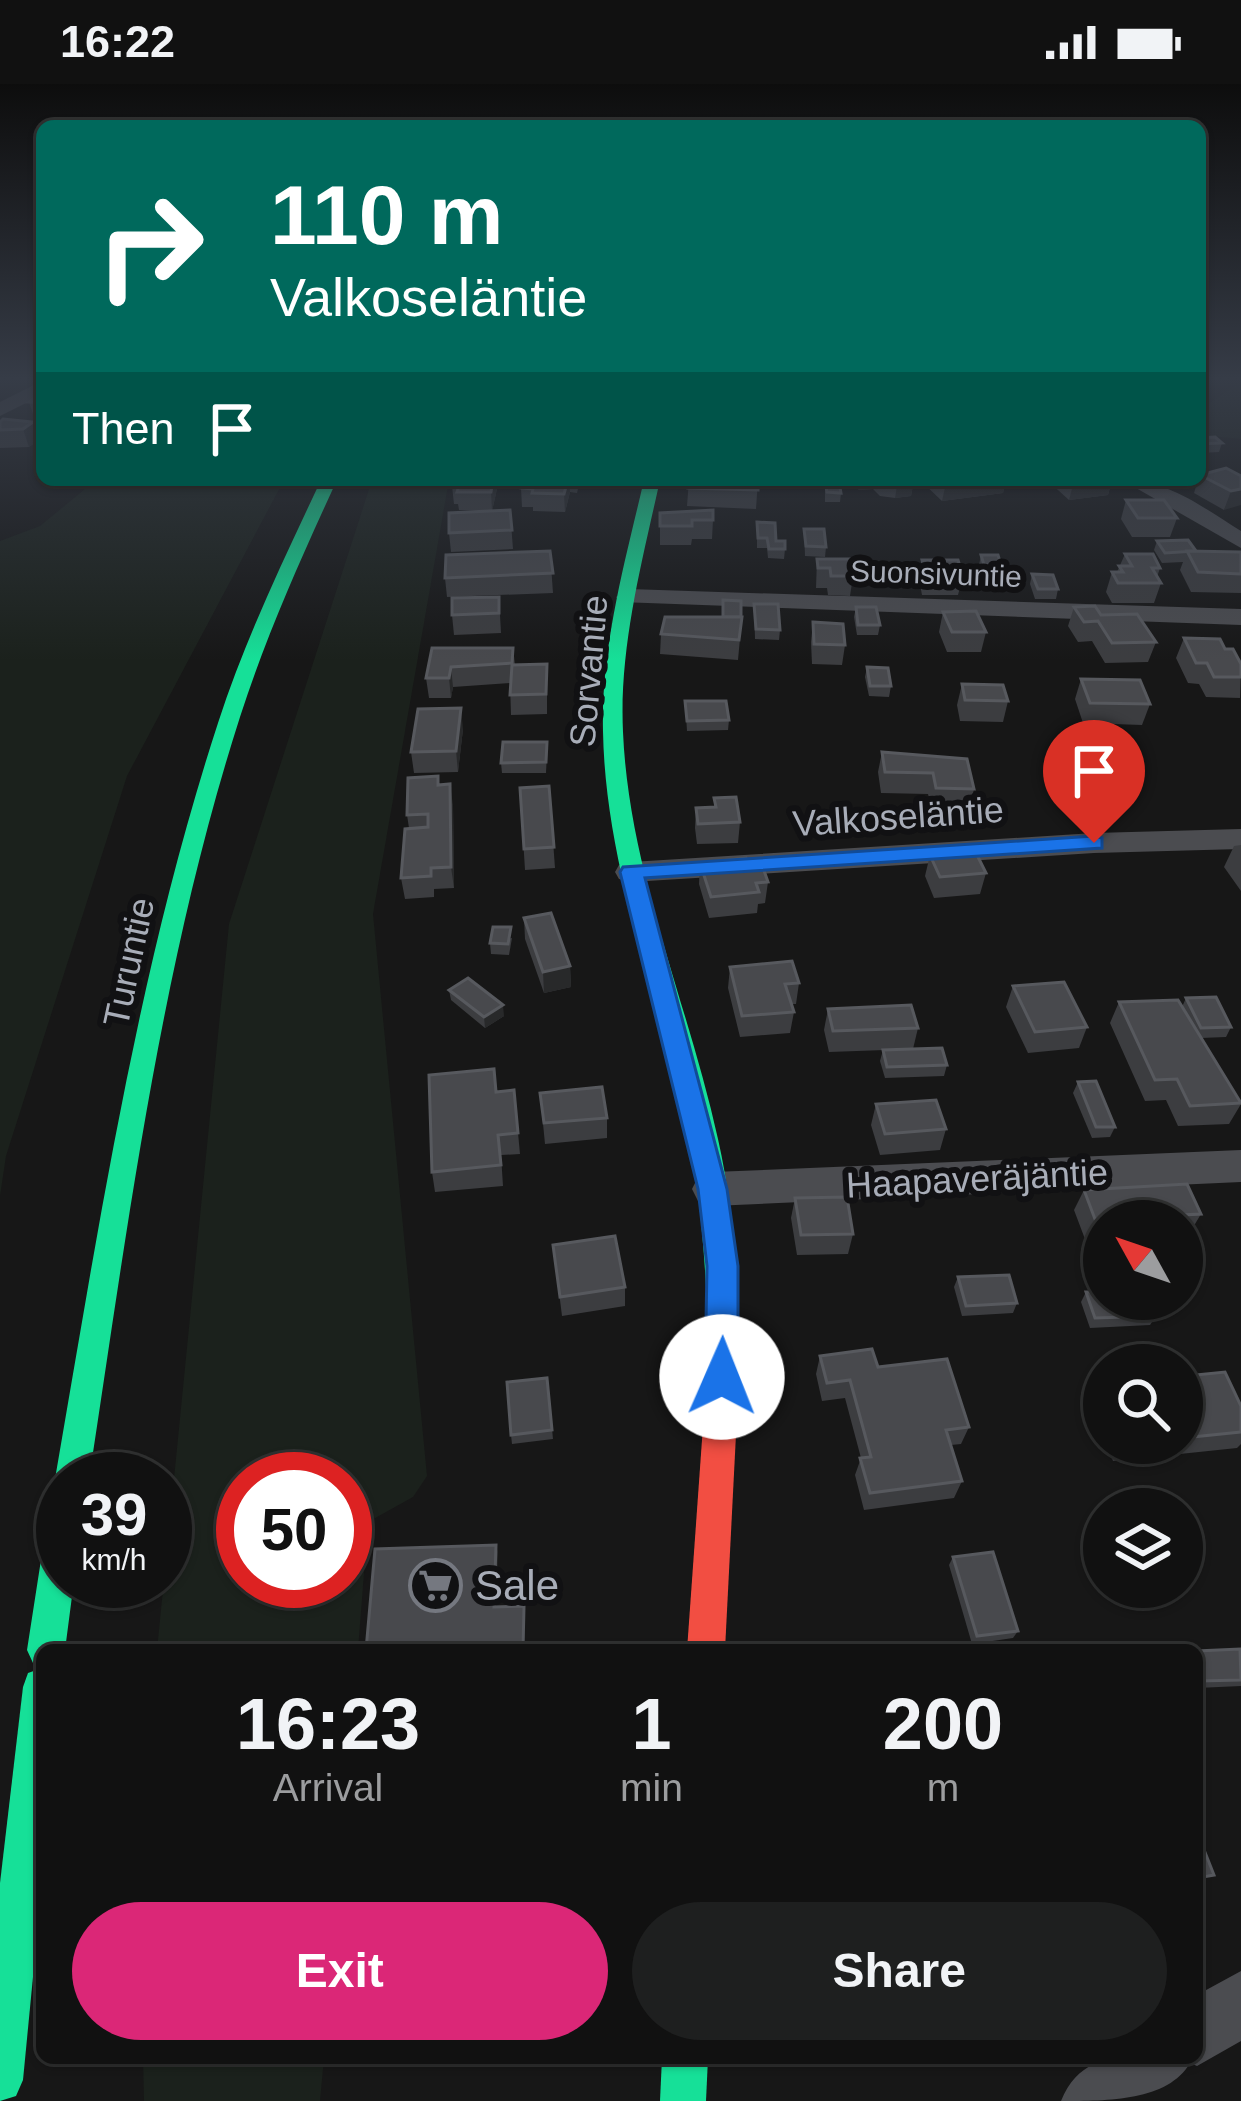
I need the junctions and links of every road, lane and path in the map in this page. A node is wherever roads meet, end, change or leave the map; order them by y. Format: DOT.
graph roads {
  1 [pos="326,486"];
  2 [pos="651,486"];
  3 [pos="1146,486"];
  4 [pos="1241,541"];
  5 [pos="628,597"];
  6 [pos="1241,617"];
  7 [pos="1241,839"];
  8 [pos="632,872"];
  9 [pos="1241,1166"];
  10 [pos="713,1189"];
  11 [pos="76,1452"];
  12 [pos="52,1608"];
  13 [pos="47,1644"];
  14 [pos="706,1644"];
  15 [pos="36,1743"];
  16 [pos="1241,2003"];
  17 [pos="1203,2029"];
  18 [pos="685,2064"];
  19 [pos="1150,2064"];
  20 [pos="0,2080"];
  21 [pos="683,2101"];
  22 [pos="1094,2101"];
  1 -- 11 [label="main road, Turuntie"];
  2 -- 5 [label="main road, Sorvantie"];
  3 -- 4 [label="street"];
  5 -- 6 [label="street, Suonsivuntie"];
  5 -- 8 [label="main road, Sorvantie"];
  7 -- 8 [label="street, Valkoseläntie"];
  8 -- 10 [label="main road, Sorvantie"];
  9 -- 10 [label="street, Haapaveräjäntie"];
  10 -- 14 [label="main road, Sorvantie"];
  12 -- 13 [label="main road"];
  15 -- 20 [label="main road"];
  16 -- 17 [label="street"];
  18 -- 21 [label="main road"];
  19 -- 22 [label="street"];
}
